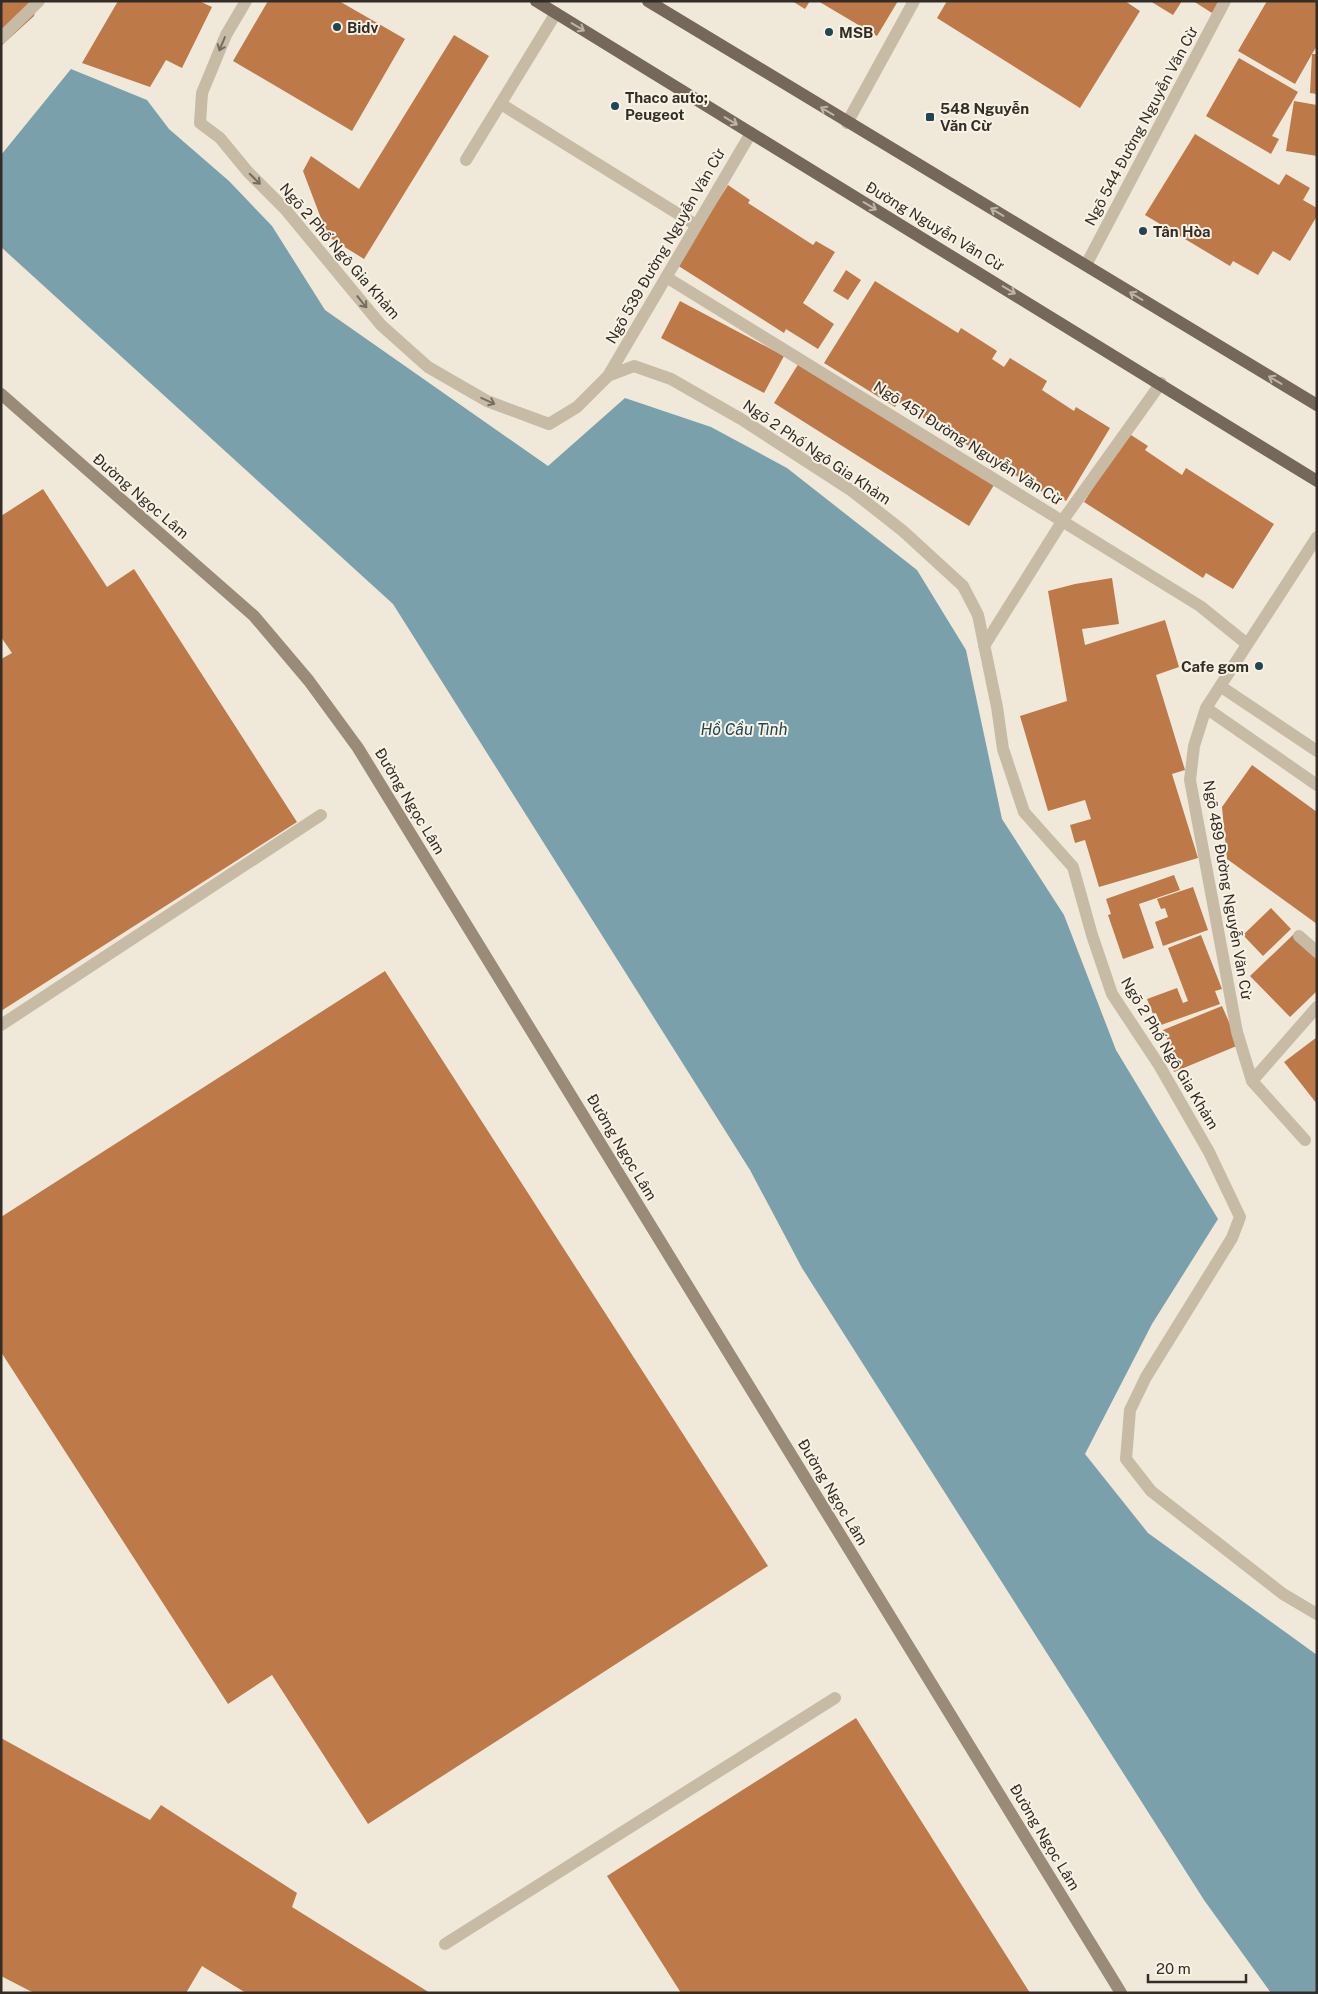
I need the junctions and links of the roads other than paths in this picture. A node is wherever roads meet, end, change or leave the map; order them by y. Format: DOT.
graph roads {
  1 [pos="39,1"];
  2 [pos="246,1"];
  3 [pos="536,1"];
  4 [pos="648,1"];
  5 [pos="914,1"];
  6 [pos="1224,1"];
  7 [pos="556,14"];
  8 [pos="1,38"];
  9 [pos="501,104"];
  10 [pos="847,123"];
  11 [pos="750,133"];
  12 [pos="466,160"];
  13 [pos="696,225"];
  14 [pos="1086,265"];
  15 [pos="666,277"];
  16 [pos="608,376"];
  17 [pos="1161,383"];
  18 [pos="1,394"];
  19 [pos="1317,405"];
  20 [pos="1317,480"];
  21 [pos="1063,520"];
  22 [pos="1317,537"];
  23 [pos="1247,644"];
  24 [pos="984,646"];
  25 [pos="1220,686"];
  26 [pos="1206,708"];
  27 [pos="1317,751"];
  28 [pos="1317,785"];
  29 [pos="321,815"];
  30 [pos="1299,936"];
  31 [pos="1317,952"];
  32 [pos="1317,1007"];
  33 [pos="1,1025"];
  34 [pos="1252,1081"];
  35 [pos="1305,1140"];
  36 [pos="1317,1614"];
  37 [pos="835,1698"];
  38 [pos="445,1944"];
  39 [pos="1121,1993"];
  1 -- 8 [label="street"];
  2 -- 16 [label="street, Ngõ 2 Phố Ngô Gia Khảm, one-way"];
  3 -- 7 [label="main road, Đường Nguyễn Văn Cừ"];
  10 -- 4 [label="main road, one-way"];
  5 -- 10 [label="street"];
  6 -- 14 [label="street, Ngõ 544 Đường Nguyễn Văn Cừ"];
  7 -- 9 [label="street"];
  7 -- 11 [label="main road, Đường Nguyễn Văn Cừ, one-way"];
  9 -- 12 [label="street"];
  9 -- 13 [label="street"];
  14 -- 10 [label="main road, one-way"];
  11 -- 13 [label="street, Ngõ 539 Đường Nguyễn Văn Cừ"];
  11 -- 17 [label="main road, Đường Nguyễn Văn Cừ, one-way"];
  13 -- 15 [label="street, Ngõ 539 Đường Nguyễn Văn Cừ"];
  19 -- 14 [label="main road, one-way"];
  15 -- 16 [label="street, Ngõ 539 Đường Nguyễn Văn Cừ"];
  15 -- 21 [label="street, Ngõ 451 Đường Nguyễn Văn Cừ"];
  16 -- 24 [label="street, Ngõ 2 Phố Ngô Gia Khảm"];
  17 -- 20 [label="main road, Đường Nguyễn Văn Cừ"];
  17 -- 21 [label="street"];
  18 -- 39 [label="main road, Đường Ngọc Lâm"];
  21 -- 23 [label="street, Ngõ 451 Đường Nguyễn Văn Cừ"];
  21 -- 24 [label="street"];
  22 -- 23 [label="street, Ngõ 489 Đường Nguyễn Văn Cừ"];
  23 -- 25 [label="street, Ngõ 489 Đường Nguyễn Văn Cừ"];
  24 -- 36 [label="street, Ngõ 2 Phố Ngô Gia Khảm"];
  25 -- 26 [label="street, Ngõ 489 Đường Nguyễn Văn Cừ"];
  25 -- 27 [label="street"];
  26 -- 28 [label="street"];
  26 -- 34 [label="street, Ngõ 489 Đường Nguyễn Văn Cừ"];
  29 -- 33 [label="street"];
  30 -- 31 [label="street"];
  32 -- 34 [label="street"];
  34 -- 35 [label="street, Ngõ 489 Đường Nguyễn Văn Cừ"];
  37 -- 38 [label="street"];
}
